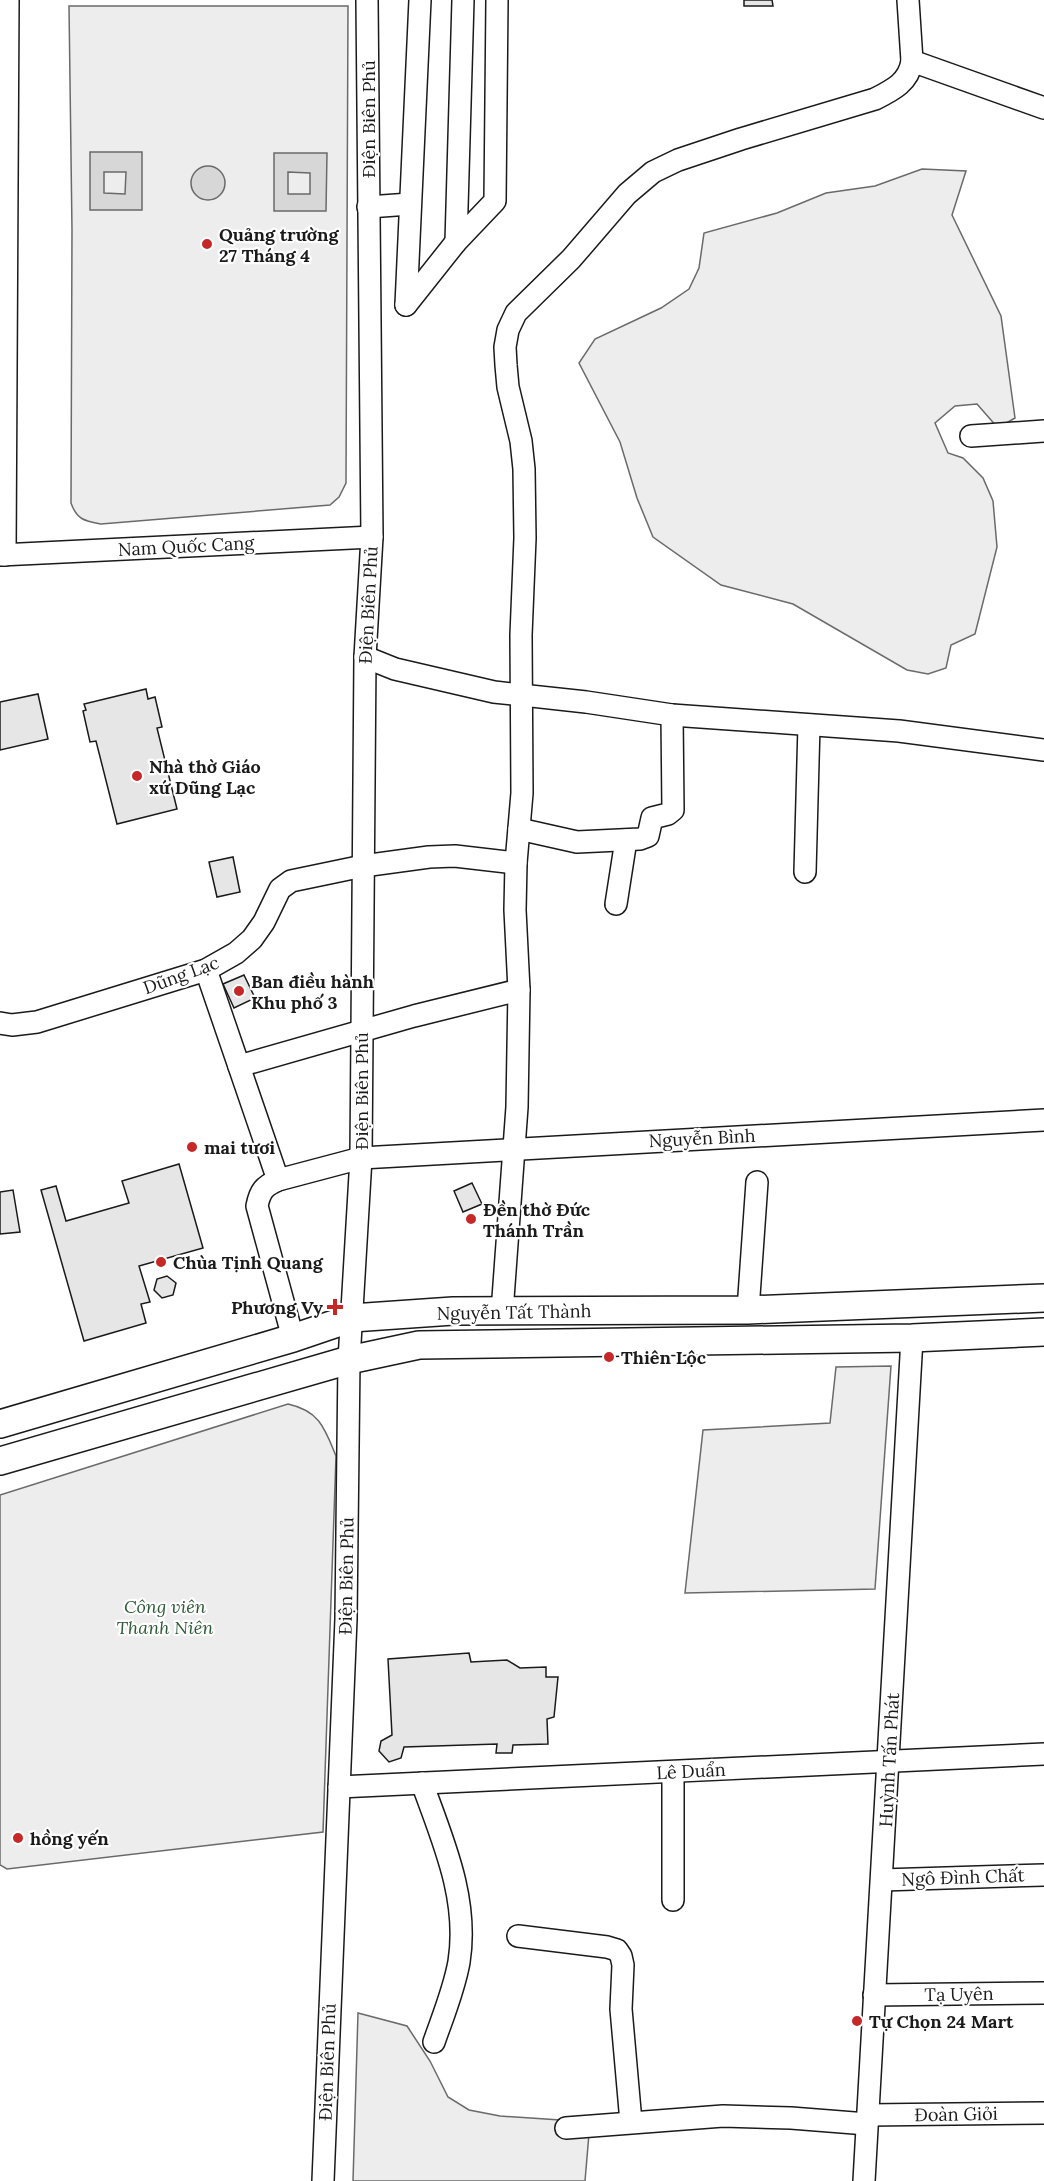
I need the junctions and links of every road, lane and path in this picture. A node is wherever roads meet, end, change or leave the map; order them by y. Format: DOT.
graph roads {
  1 [pos="8,0"];
  2 [pos="367,0"];
  3 [pos="420,0"];
  4 [pos="463,0"];
  5 [pos="496,0"];
  6 [pos="908,0"];
  7 [pos="912,61"];
  8 [pos="1044,108"];
  9 [pos="410,204"];
  10 [pos="368,207"];
  11 [pos="456,242"];
  12 [pos="1044,431"];
  13 [pos="971,436"];
  14 [pos="372,537"];
  15 [pos="3,555"];
  16 [pos="365,657"];
  17 [pos="522,695"];
  18 [pos="672,715"];
  19 [pos="809,725"];
  20 [pos="1044,750"];
  21 [pos="519,829"];
  22 [pos="626,840"];
  23 [pos="516,863"];
  24 [pos="363,866"];
  25 [pos="805,872"];
  26 [pos="616,904"];
  27 [pos="206,970"];
  28 [pos="519,990"];
  29 [pos="0,1023"];
  30 [pos="361,1032"];
  31 [pos="239,1066"];
  32 [pos="1044,1120"];
  33 [pos="514,1149"];
  34 [pos="361,1158"];
  35 [pos="278,1180"];
  36 [pos="757,1182"];
  37 [pos="1044,1298"];
  38 [pos="748,1310"];
  39 [pos="502,1312"];
  40 [pos="352,1318"];
  41 [pos="1044,1332"];
  42 [pos="293,1338"];
  43 [pos="912,1338"];
  44 [pos="349,1360"];
  45 [pos="0,1425"];
  46 [pos="0,1461"];
  47 [pos="1044,1754"];
  48 [pos="889,1761"];
  49 [pos="673,1772"];
  50 [pos="422,1783"];
  51 [pos="339,1787"];
  52 [pos="1044,1875"];
  53 [pos="882,1880"];
  54 [pos="673,1900"];
  55 [pos="519,1936"];
  56 [pos="1044,1993"];
  57 [pos="874,1995"];
  58 [pos="434,2042"];
  59 [pos="1044,2113"];
  60 [pos="868,2120"];
  61 [pos="631,2121"];
  62 [pos="566,2128"];
  63 [pos="323,2181"];
  64 [pos="864,2181"];
  1 -- 15 [label="street"];
  2 -- 10 [label="street, Điện Biên Phủ"];
  3 -- 9 [label="street"];
  4 -- 11 [label="street"];
  5 -- 11 [label="street"];
  6 -- 7 [label="street"];
  7 -- 8 [label="street"];
  7 -- 17 [label="street"];
  9 -- 10 [label="street"];
  9 -- 11 [label="street"];
  10 -- 14 [label="street, Điện Biên Phủ"];
  12 -- 13 [label="street"];
  14 -- 15 [label="street, Nam Quốc Cang"];
  14 -- 16 [label="street, Điện Biên Phủ"];
  16 -- 17 [label="street"];
  16 -- 24 [label="street, Điện Biên Phủ"];
  17 -- 18 [label="street"];
  17 -- 21 [label="street"];
  18 -- 19 [label="street"];
  18 -- 22 [label="street"];
  19 -- 20 [label="street"];
  19 -- 25 [label="street"];
  21 -- 22 [label="street"];
  21 -- 23 [label="street"];
  22 -- 26 [label="street"];
  23 -- 24 [label="street, Dũng Lạc"];
  23 -- 28 [label="street"];
  24 -- 27 [label="street, Dũng Lạc"];
  24 -- 30 [label="street, Điện Biên Phủ"];
  27 -- 29 [label="street, Dũng Lạc"];
  27 -- 31 [label="street"];
  28 -- 30 [label="street"];
  28 -- 33 [label="street"];
  30 -- 31 [label="street"];
  30 -- 34 [label="street, Điện Biên Phủ"];
  31 -- 35 [label="street"];
  32 -- 33 [label="street, Nguyễn Bình"];
  33 -- 34 [label="street, Nguyễn Bình"];
  33 -- 39 [label="street"];
  34 -- 35 [label="street, Nguyễn Bình"];
  34 -- 40 [label="street, Điện Biên Phủ"];
  35 -- 42 [label="street"];
  36 -- 38 [label="street"];
  37 -- 38 [label="main road, Nguyễn Tất Thành"];
  38 -- 39 [label="main road, Nguyễn Tất Thành"];
  39 -- 40 [label="main road, Nguyễn Tất Thành"];
  40 -- 42 [label="main road, Nguyễn Tất Thành"];
  40 -- 44 [label="street, Điện Biên Phủ"];
  41 -- 43 [label="main road, Nguyễn Tất Thành"];
  42 -- 45 [label="main road, Nguyễn Tất Thành"];
  43 -- 44 [label="main road, Nguyễn Tất Thành"];
  43 -- 48 [label="street, Huỳnh Tấn Phát"];
  44 -- 46 [label="main road, Nguyễn Tất Thành"];
  44 -- 51 [label="street, Điện Biên Phủ"];
  47 -- 48 [label="street, Lê Duẩn"];
  48 -- 49 [label="street, Lê Duẩn"];
  48 -- 53 [label="street, Huỳnh Tấn Phát"];
  49 -- 50 [label="street, Lê Duẩn"];
  49 -- 54 [label="street"];
  50 -- 51 [label="street, Lê Duẩn"];
  50 -- 58 [label="street"];
  51 -- 63 [label="street, Điện Biên Phủ"];
  52 -- 53 [label="street, Ngô Đình Chất"];
  53 -- 57 [label="street, Huỳnh Tấn Phát"];
  55 -- 61 [label="street"];
  56 -- 57 [label="street, Tạ Uyên"];
  57 -- 60 [label="street, Huỳnh Tấn Phát"];
  59 -- 60 [label="street, Đoàn Giỏi"];
  60 -- 61 [label="street, Đoàn Giỏi"];
  60 -- 64 [label="street, Huỳnh Tấn Phát"];
  61 -- 62 [label="street, Đoàn Giỏi"];
}
